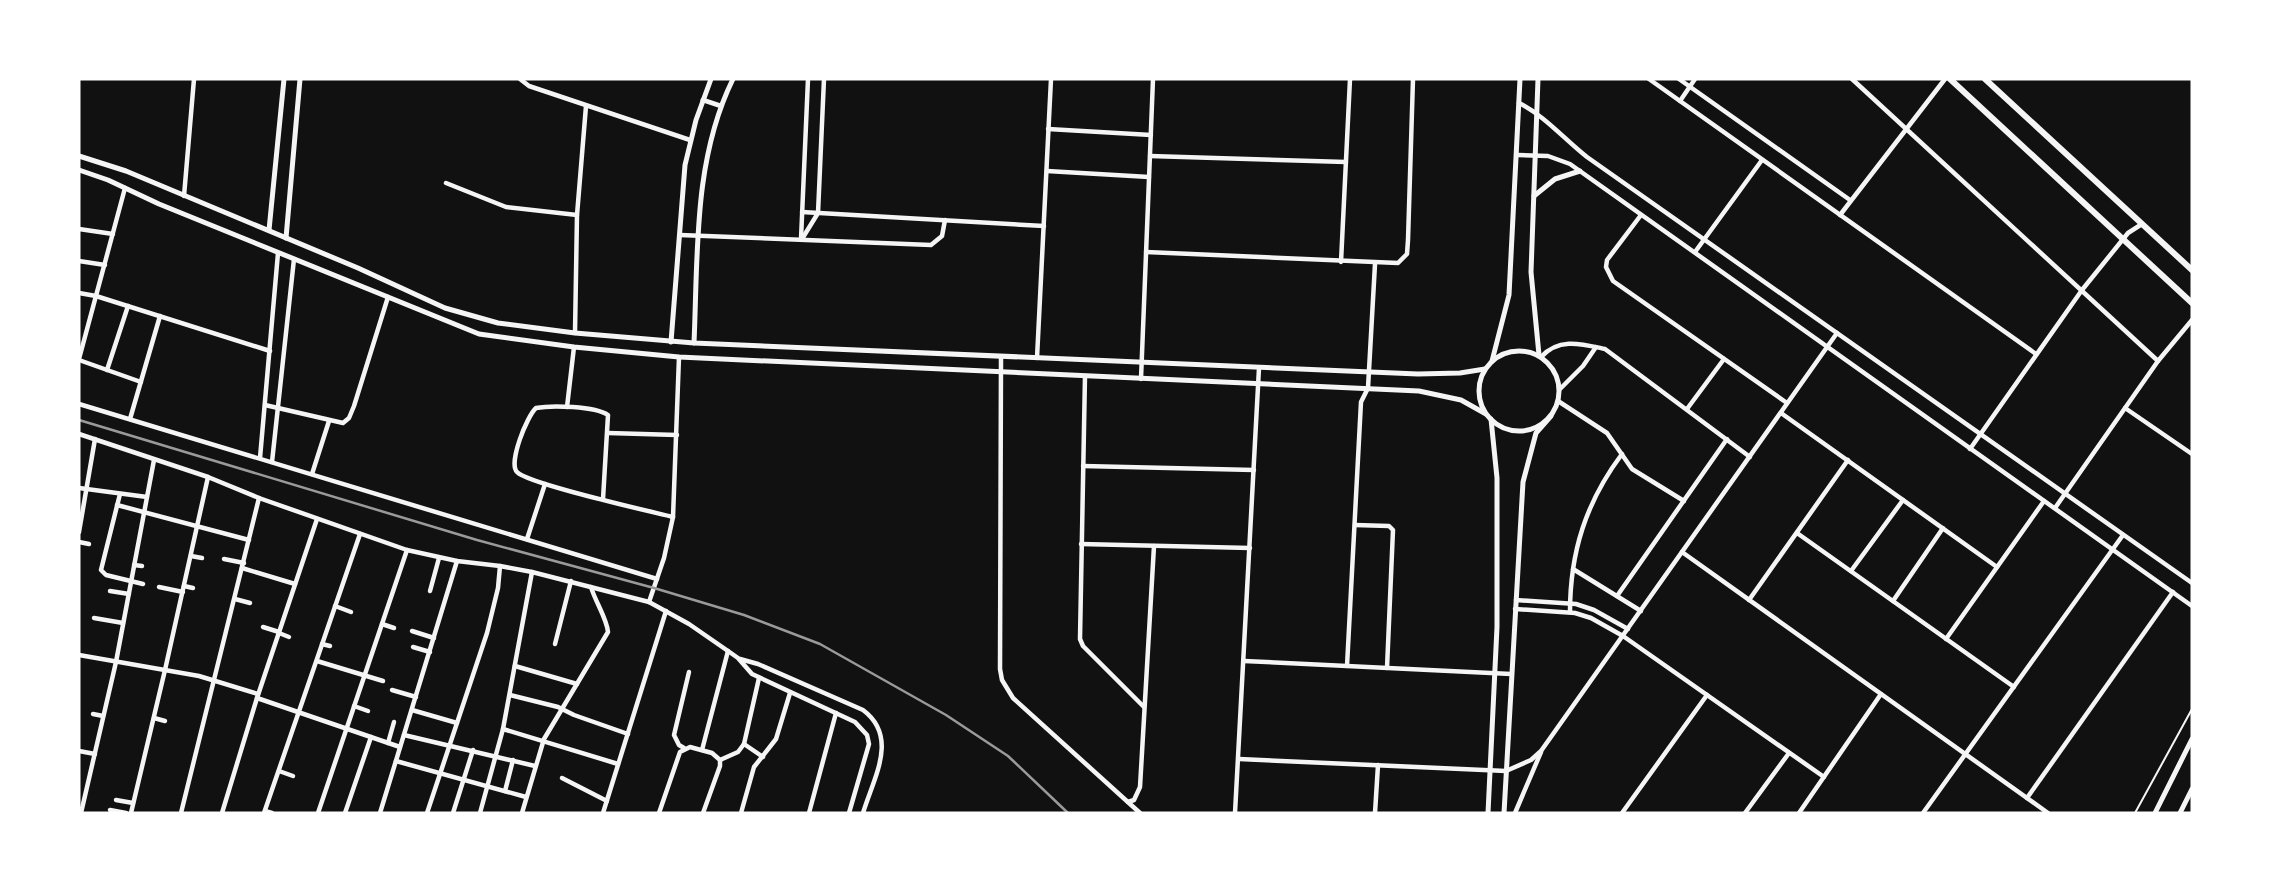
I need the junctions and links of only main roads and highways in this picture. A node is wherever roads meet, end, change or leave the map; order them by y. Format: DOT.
graph roads {
  1 [pos="1947,79"];
  2 [pos="1985,79"];
  3 [pos="2192,270"];
  4 [pos="2192,303"];
  1 -- 4 [label="main road"];
  2 -- 3 [label="main road"];
}
